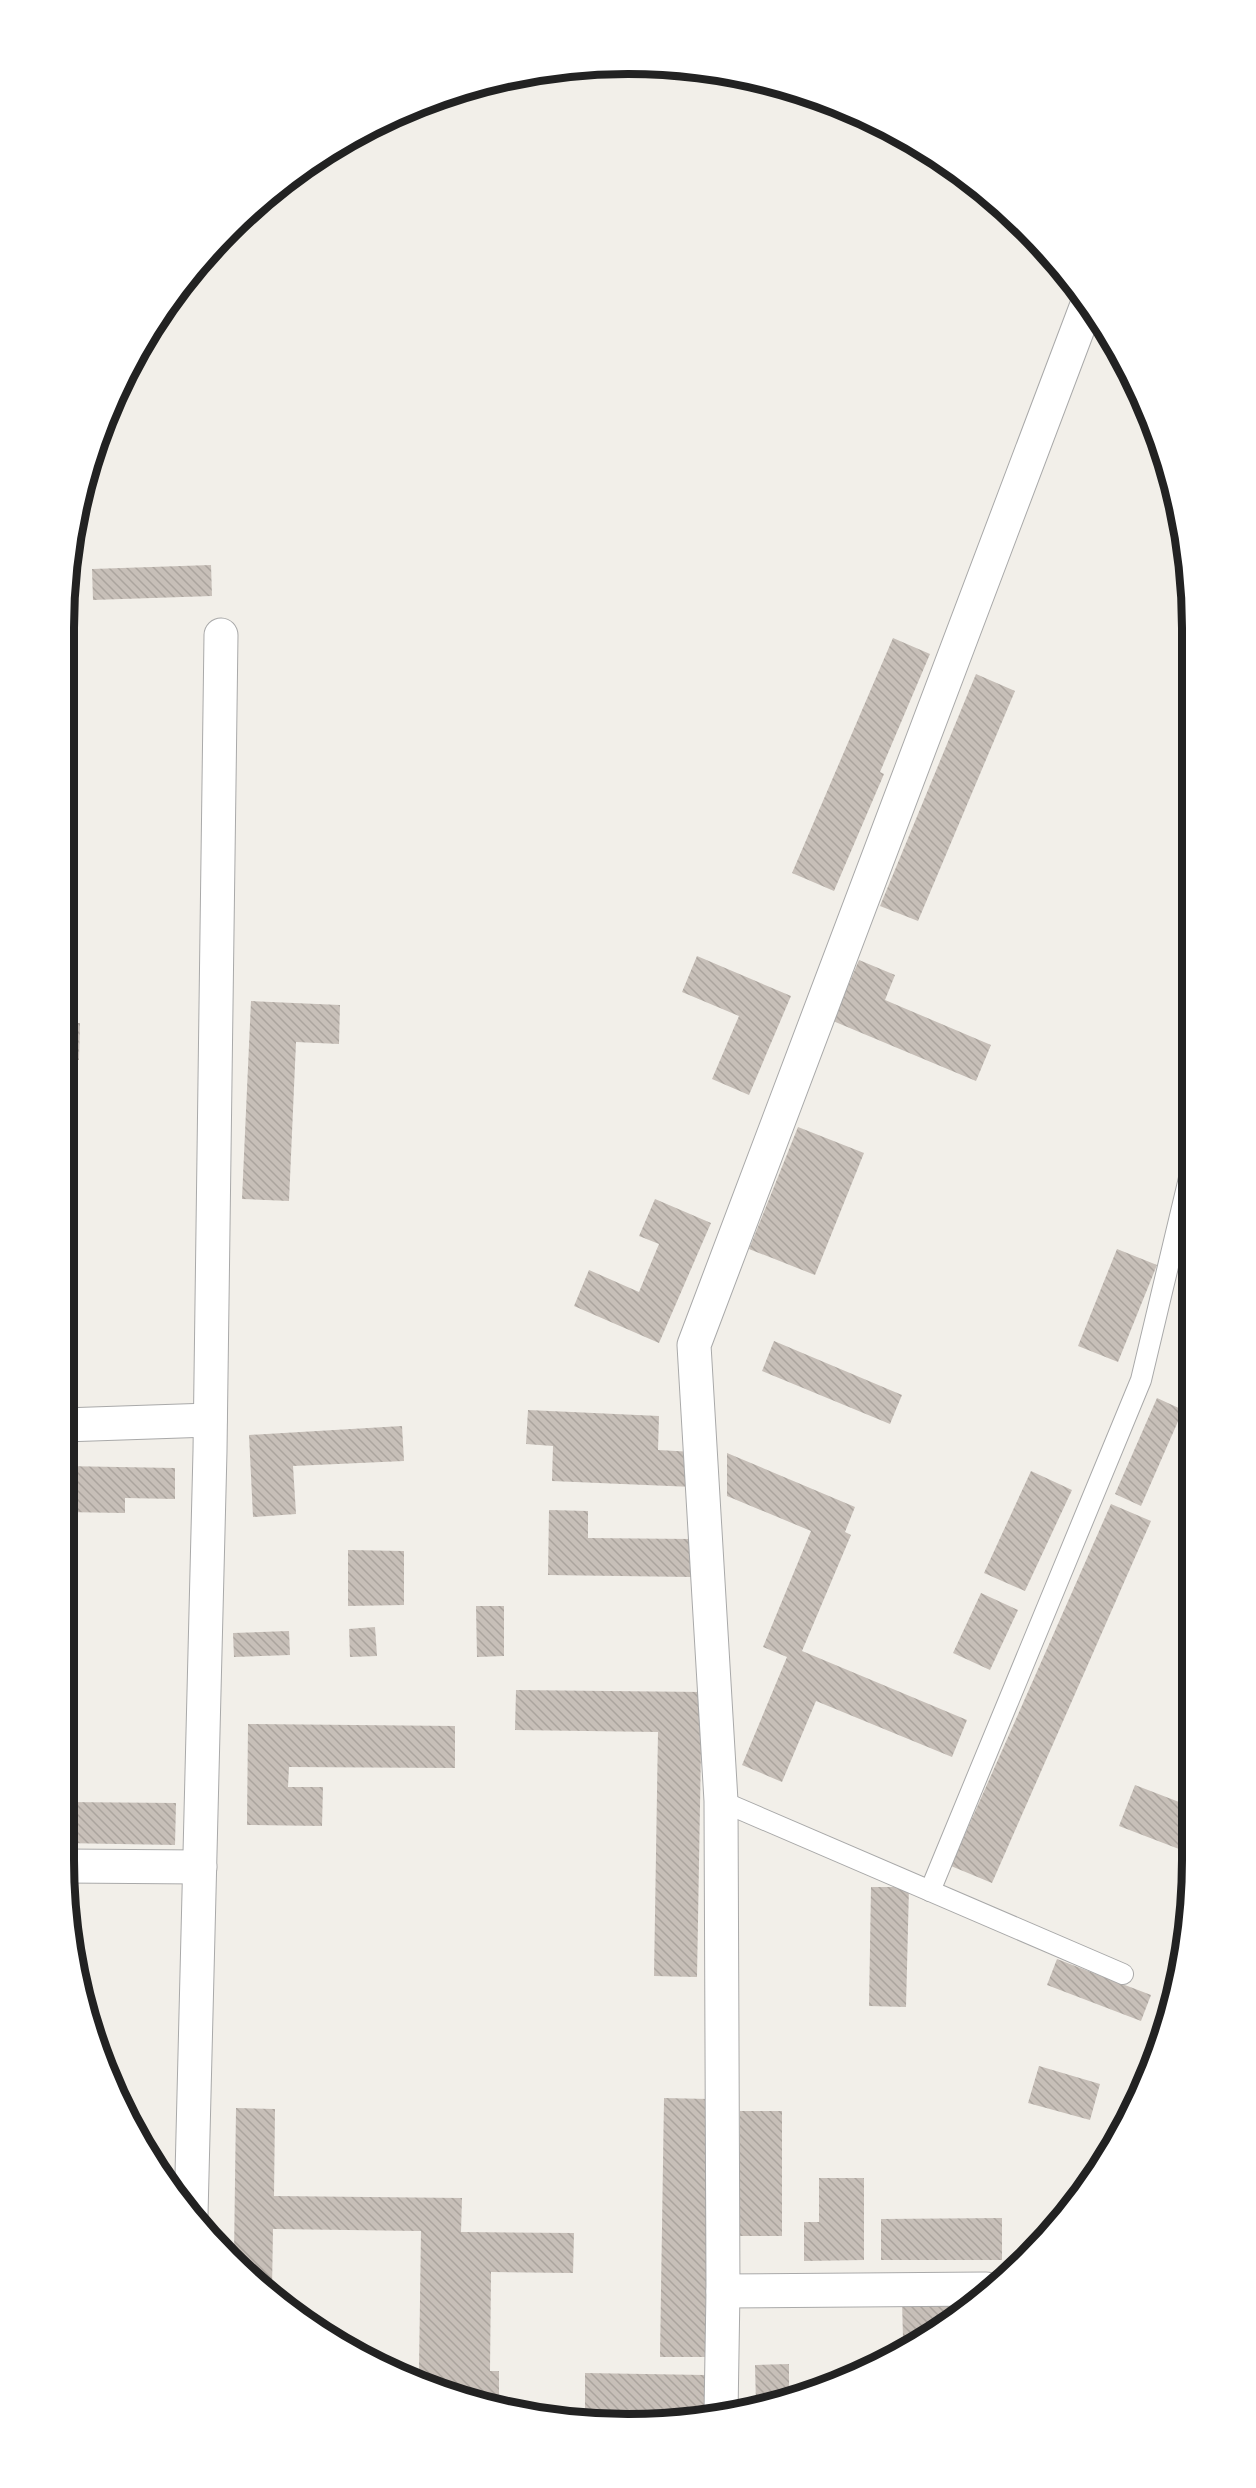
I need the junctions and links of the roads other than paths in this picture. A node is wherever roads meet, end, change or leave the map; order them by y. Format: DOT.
graph roads {
  1 [pos="1084,313"];
  2 [pos="220,635"];
  3 [pos="1182,1208"];
  4 [pos="210,1420"];
  5 [pos="74,1425"];
  6 [pos="722,1801"];
  7 [pos="74,1866"];
  8 [pos="200,1867"];
  9 [pos="930,1891"];
  10 [pos="1124,1974"];
  11 [pos="191,2202"];
  12 [pos="979,2289"];
  13 [pos="723,2290"];
  14 [pos="721,2406"];
  1 -- 6 [label="street"];
  2 -- 4 [label="street"];
  3 -- 9 [label="lane"];
  4 -- 5 [label="street"];
  4 -- 8 [label="street"];
  6 -- 9 [label="lane"];
  6 -- 13 [label="street"];
  7 -- 8 [label="street"];
  8 -- 11 [label="street"];
  9 -- 10 [label="lane"];
  12 -- 13 [label="street"];
  13 -- 14 [label="street"];
}
